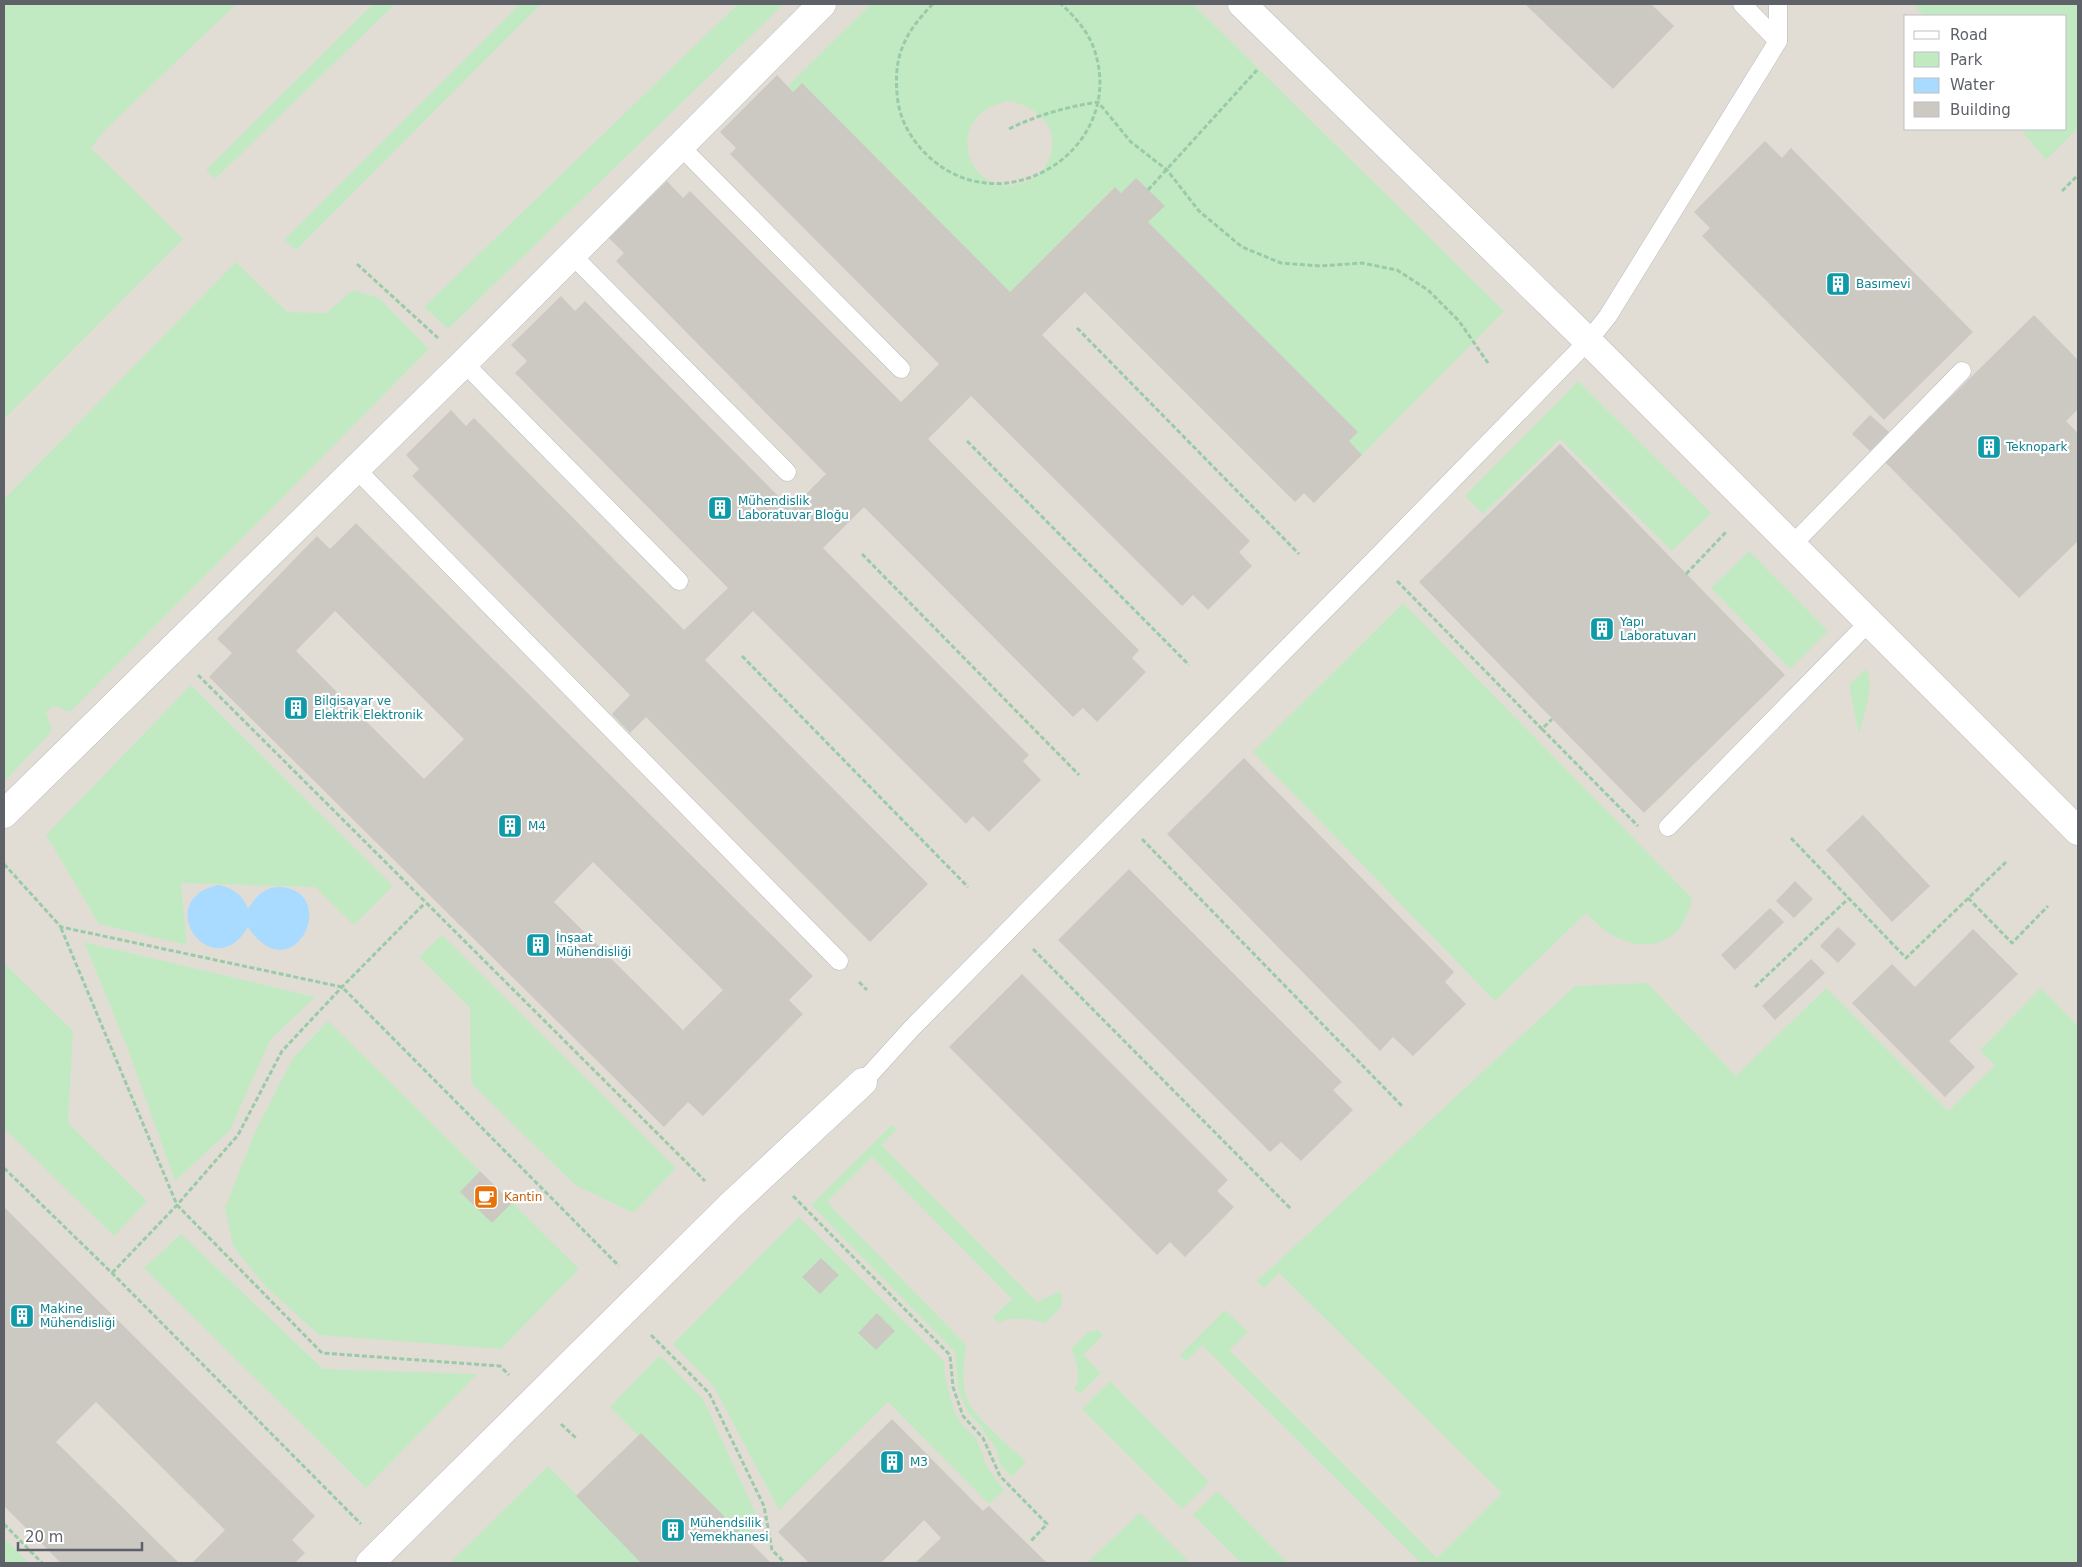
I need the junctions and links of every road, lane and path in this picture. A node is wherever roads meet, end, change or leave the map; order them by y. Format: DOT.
graph roads {
  1 [pos="822,4"];
  2 [pos="933,4"];
  3 [pos="1062,4"];
  4 [pos="1242,4"];
  5 [pos="1742,4"];
  6 [pos="1778,4"];
  7 [pos="1778,41"];
  8 [pos="1282,42"];
  9 [pos="1098,102"];
  10 [pos="1009,129"];
  11 [pos="680,146"];
  12 [pos="1168,170"];
  13 [pos="2078,175"];
  14 [pos="1148,190"];
  15 [pos="2062,191"];
  16 [pos="572,255"];
  17 [pos="357,264"];
  18 [pos="1077,328"];
  19 [pos="434,335"];
  20 [pos="1588,341"];
  21 [pos="464,363"];
  22 [pos="1488,363"];
  23 [pos="901,369"];
  24 [pos="1962,372"];
  25 [pos="967,441"];
  26 [pos="355,468"];
  27 [pos="787,472"];
  28 [pos="1752,505"];
  29 [pos="1792,545"];
  30 [pos="862,554"];
  31 [pos="1299,554"];
  32 [pos="1376,559"];
  33 [pos="1686,574"];
  34 [pos="679,581"];
  35 [pos="1868,622"];
  36 [pos="172,649"];
  37 [pos="742,656"];
  38 [pos="1189,665"];
  39 [pos="1552,720"];
  40 [pos="1542,729"];
  41 [pos="1079,775"];
  42 [pos="4,814"];
  43 [pos="1668,827"];
  44 [pos="2078,831"];
  45 [pos="1791,838"];
  46 [pos="1154,851"];
  47 [pos="2006,862"];
  48 [pos="4,864"];
  49 [pos="968,887"];
  50 [pos="1849,898"];
  51 [pos="1968,898"];
  52 [pos="425,904"];
  53 [pos="2048,906"];
  54 [pos="61,928"];
  55 [pos="1043,959"];
  56 [pos="839,961"];
  57 [pos="342,987"];
  58 [pos="1755,987"];
  59 [pos="863,1082"];
  60 [pos="1402,1106"];
  61 [pos="4,1168"];
  62 [pos="767,1171"];
  63 [pos="177,1205"];
  64 [pos="730,1206"];
  65 [pos="1291,1209"];
  66 [pos="112,1273"];
  67 [pos="645,1291"];
  68 [pos="667,1350"];
  69 [pos="536,1399"];
  70 [pos="4,1524"];
  71 [pos="1030,1542"];
  72 [pos="377,1555"];
  73 [pos="42,1563"];
  74 [pos="785,1563"];
  1 -- 11 [label="street"];
  2 -- 9 [label="path"];
  3 -- 9 [label="path"];
  4 -- 8 [label="street"];
  5 -- 7 [label="lane"];
  6 -- 7 [label="lane"];
  7 -- 20 [label="lane"];
  8 -- 12 [label="path"];
  8 -- 20 [label="street"];
  9 -- 10 [label="path"];
  9 -- 12 [label="path"];
  11 -- 16 [label="street"];
  11 -- 23 [label="lane"];
  12 -- 14 [label="path"];
  12 -- 22 [label="path"];
  13 -- 15 [label="path"];
  16 -- 21 [label="street"];
  16 -- 27 [label="lane"];
  17 -- 19 [label="path"];
  18 -- 31 [label="path"];
  20 -- 28 [label="street"];
  20 -- 32 [label="lane"];
  21 -- 26 [label="street"];
  21 -- 34 [label="lane"];
  24 -- 29 [label="lane"];
  25 -- 38 [label="path"];
  26 -- 36 [label="street"];
  26 -- 56 [label="lane"];
  28 -- 29 [label="street"];
  28 -- 33 [label="path"];
  29 -- 35 [label="street"];
  30 -- 41 [label="path"];
  32 -- 40 [label="path"];
  32 -- 59 [label="lane"];
  35 -- 43 [label="lane"];
  35 -- 44 [label="street"];
  36 -- 42 [label="street"];
  36 -- 52 [label="path"];
  37 -- 49 [label="path"];
  39 -- 40 [label="path"];
  40 -- 43 [label="path"];
  45 -- 50 [label="path"];
  46 -- 60 [label="path"];
  47 -- 51 [label="path"];
  48 -- 54 [label="path"];
  50 -- 51 [label="path"];
  50 -- 58 [label="path"];
  51 -- 53 [label="path"];
  52 -- 57 [label="path"];
  52 -- 64 [label="path"];
  54 -- 57 [label="path"];
  54 -- 63 [label="path"];
  55 -- 65 [label="path"];
  57 -- 63 [label="path"];
  57 -- 67 [label="path"];
  59 -- 62 [label="street"];
  61 -- 66 [label="path"];
  62 -- 64 [label="street"];
  62 -- 71 [label="path"];
  63 -- 66 [label="path"];
  63 -- 69 [label="path"];
  64 -- 67 [label="street"];
  66 -- 72 [label="path"];
  67 -- 69 [label="street"];
  68 -- 74 [label="path"];
  69 -- 72 [label="street"];
  70 -- 73 [label="path"];
}
